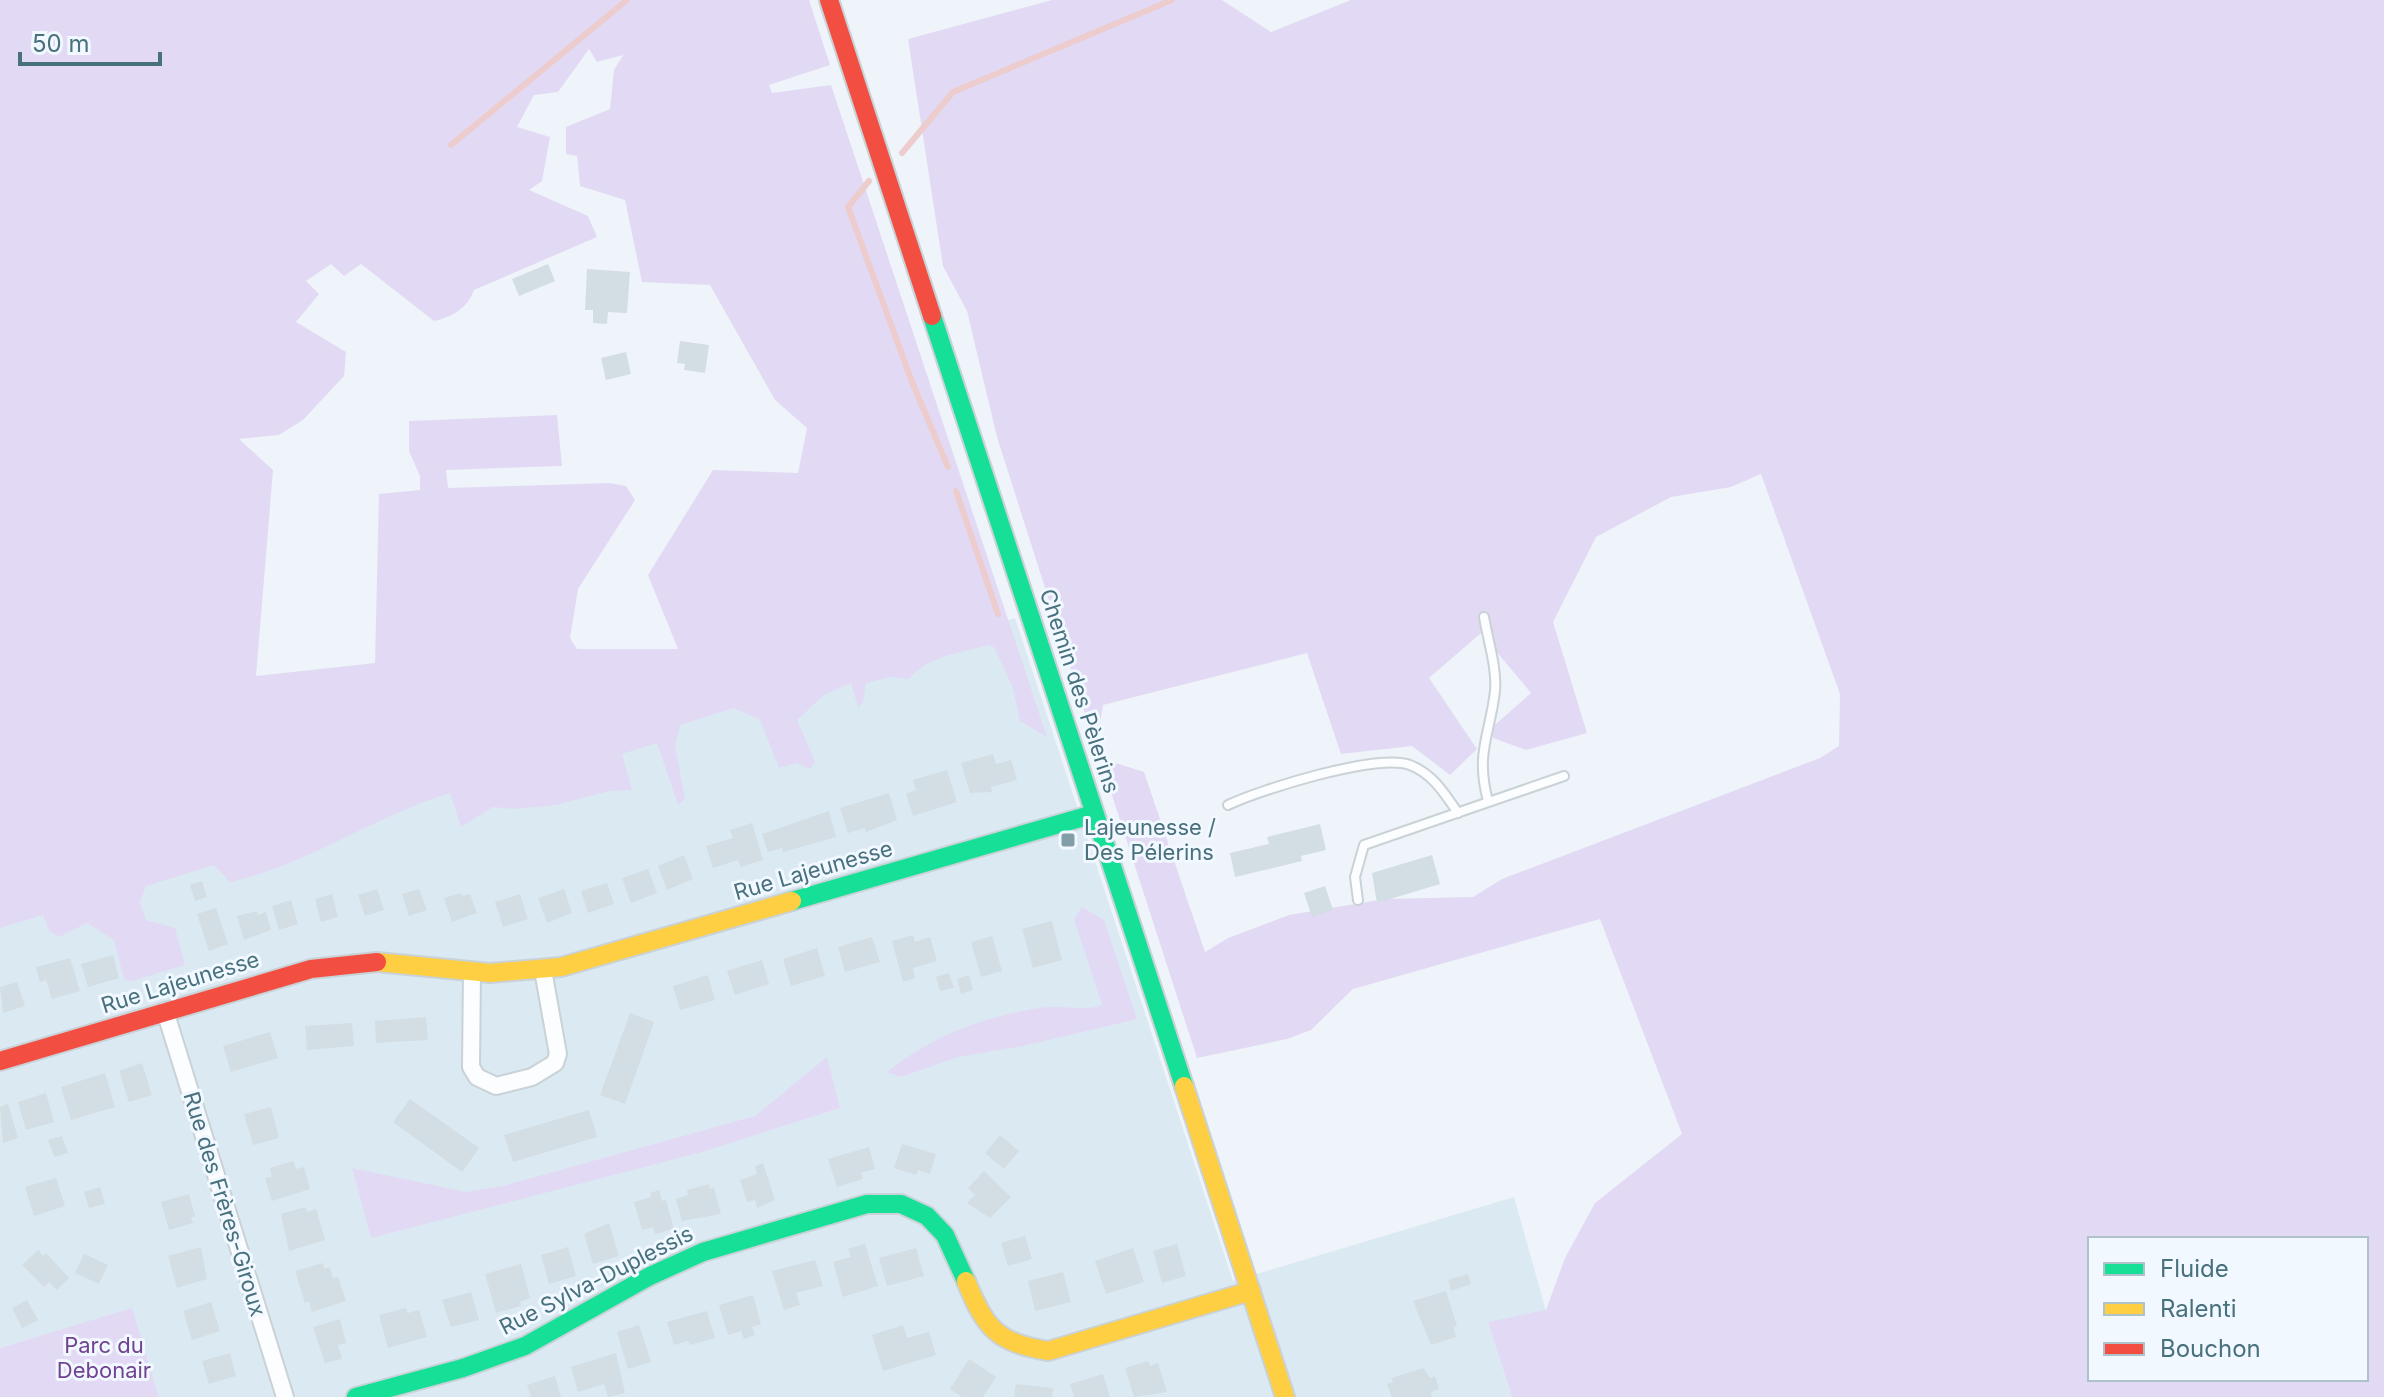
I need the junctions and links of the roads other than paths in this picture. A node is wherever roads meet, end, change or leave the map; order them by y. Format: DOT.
graph roads {
  1 [pos="829,0"];
  2 [pos="1484,617"];
  3 [pos="1564,776"];
  4 [pos="1488,801"];
  5 [pos="1228,805"];
  6 [pos="1458,813"];
  7 [pos="1094,814"];
  8 [pos="1358,900"];
  9 [pos="543,970"];
  10 [pos="472,971"];
  11 [pos="165,1011"];
  12 [pos="0,1061"];
  13 [pos="1251,1291"];
  14 [pos="285,1397"];
  15 [pos="356,1397"];
  16 [pos="1285,1397"];
  1 -- 7 [label="street, Chemin des Pèlerins"];
  2 -- 4 [label="lane"];
  3 -- 4 [label="lane"];
  4 -- 6 [label="lane"];
  5 -- 6 [label="lane"];
  6 -- 8 [label="lane"];
  7 -- 9 [label="street, Rue Lajeunesse"];
  7 -- 13 [label="street, Chemin des Pèlerins"];
  9 -- 10 [label="street, Rue Lajeunesse"];
  9 -- 10 [label="street"];
  10 -- 11 [label="street, Rue Lajeunesse"];
  11 -- 12 [label="street, Rue Lajeunesse"];
  11 -- 14 [label="street, Rue des Frères-Giroux"];
  13 -- 15 [label="street, Rue Sylva-Duplessis"];
  13 -- 16 [label="street, Chemin des Pèlerins"];
}
